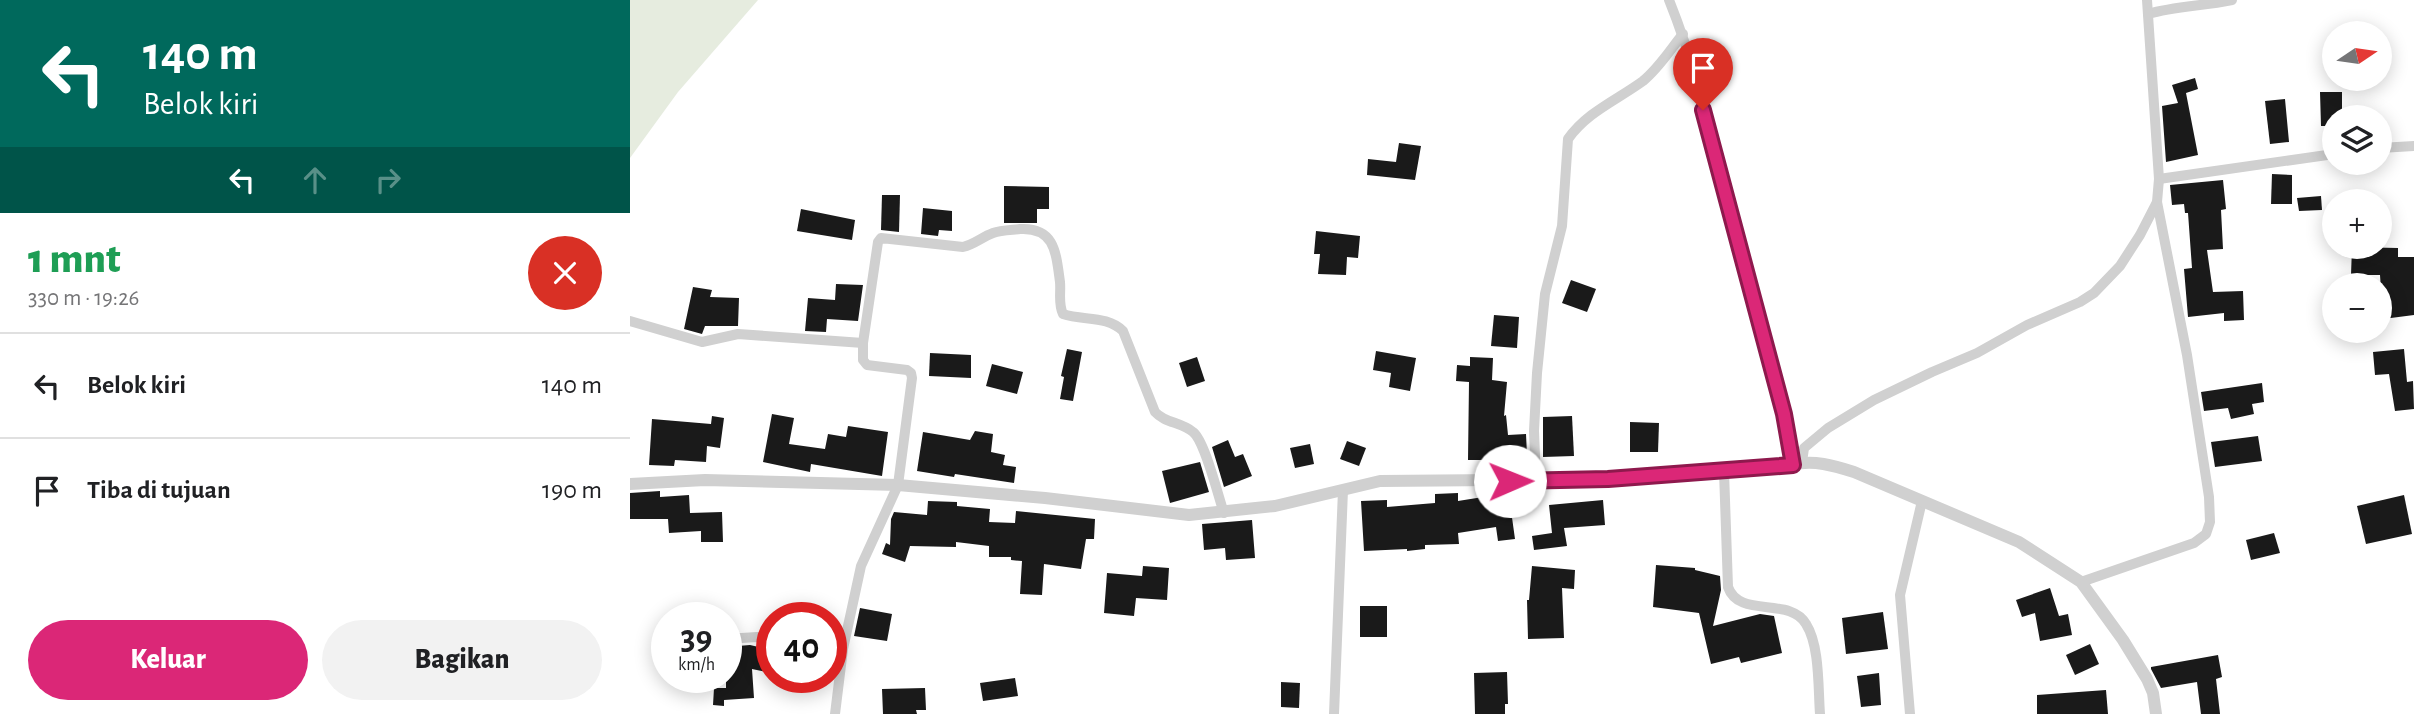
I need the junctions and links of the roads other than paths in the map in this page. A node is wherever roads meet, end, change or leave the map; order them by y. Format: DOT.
graph roads {
  1 [pos="1669,0"];
  2 [pos="2147,0"];
  3 [pos="2232,0"];
  4 [pos="2148,14"];
  5 [pos="1683,34"];
  6 [pos="2414,146"];
  7 [pos="2392,147"];
  8 [pos="2322,156"];
  9 [pos="2160,178"];
  10 [pos="2157,202"];
  11 [pos="630,321"];
  12 [pos="863,343"];
  13 [pos="1798,464"];
  14 [pos="1724,471"];
  15 [pos="1536,480"];
  16 [pos="630,484"];
  17 [pos="898,485"];
  18 [pos="1343,490"];
  19 [pos="1922,501"];
  20 [pos="1224,513"];
  21 [pos="2081,583"];
  22 [pos="847,614"];
  23 [pos="836,693"];
  24 [pos="835,714"];
  25 [pos="1334,714"];
  26 [pos="1820,714"];
  27 [pos="1910,714"];
  28 [pos="2156,714"];
  1 -- 5 [label="street"];
  2 -- 4 [label="street"];
  3 -- 4 [label="street"];
  4 -- 9 [label="street"];
  5 -- 13 [label="street"];
  5 -- 15 [label="street"];
  6 -- 7 [label="street"];
  8 -- 9 [label="street"];
  9 -- 10 [label="street"];
  10 -- 13 [label="street"];
  10 -- 21 [label="street"];
  11 -- 12 [label="street"];
  12 -- 17 [label="street"];
  12 -- 20 [label="street"];
  13 -- 14 [label="street"];
  13 -- 19 [label="street"];
  14 -- 15 [label="street"];
  14 -- 26 [label="street"];
  15 -- 18 [label="street"];
  16 -- 17 [label="street"];
  17 -- 20 [label="street"];
  17 -- 22 [label="street"];
  18 -- 20 [label="street"];
  18 -- 25 [label="street"];
  19 -- 21 [label="street"];
  19 -- 27 [label="street"];
  21 -- 28 [label="street"];
  23 -- 24 [label="street"];
}
